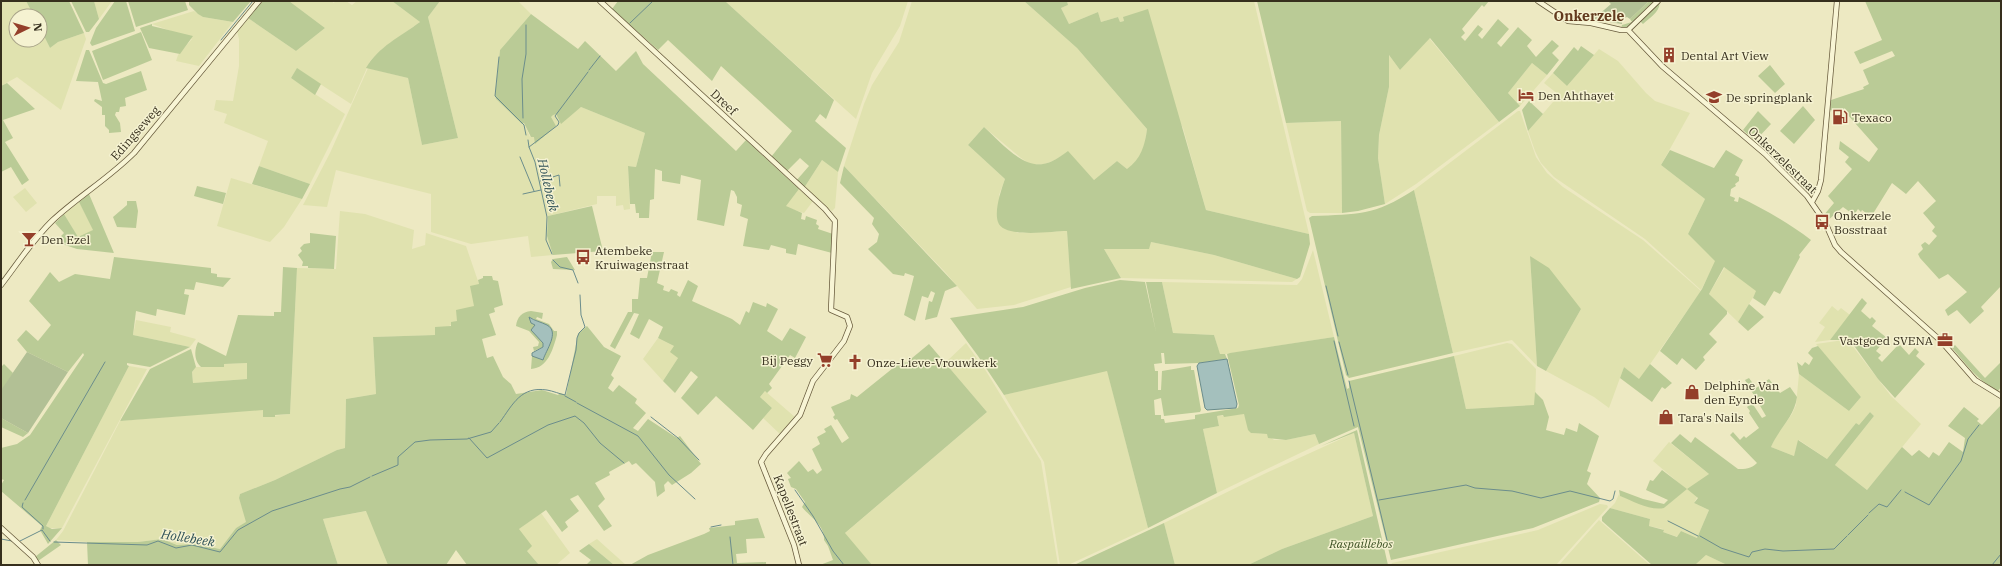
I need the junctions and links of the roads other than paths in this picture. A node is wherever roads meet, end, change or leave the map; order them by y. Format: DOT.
graph roads {
  1 [pos="259,1"];
  2 [pos="600,1"];
  3 [pos="1538,1"];
  4 [pos="1658,1"];
  5 [pos="1837,1"];
  6 [pos="1628,30"];
  7 [pos="1812,202"];
  8 [pos="1,285"];
  9 [pos="2001,396"];
  10 [pos="761,462"];
  11 [pos="1,528"];
  12 [pos="38,565"];
  13 [pos="799,565"];
  1 -- 8 [label="street, Edingseweg"];
  2 -- 10 [label="street, Dreef"];
  3 -- 6 [label="street"];
  4 -- 6 [label="street"];
  5 -- 7 [label="street"];
  6 -- 7 [label="street, Onkerzelestraat"];
  7 -- 9 [label="street, Onkerzelestraat"];
  10 -- 13 [label="street, Kapellestraat"];
  11 -- 12 [label="street"];
}
